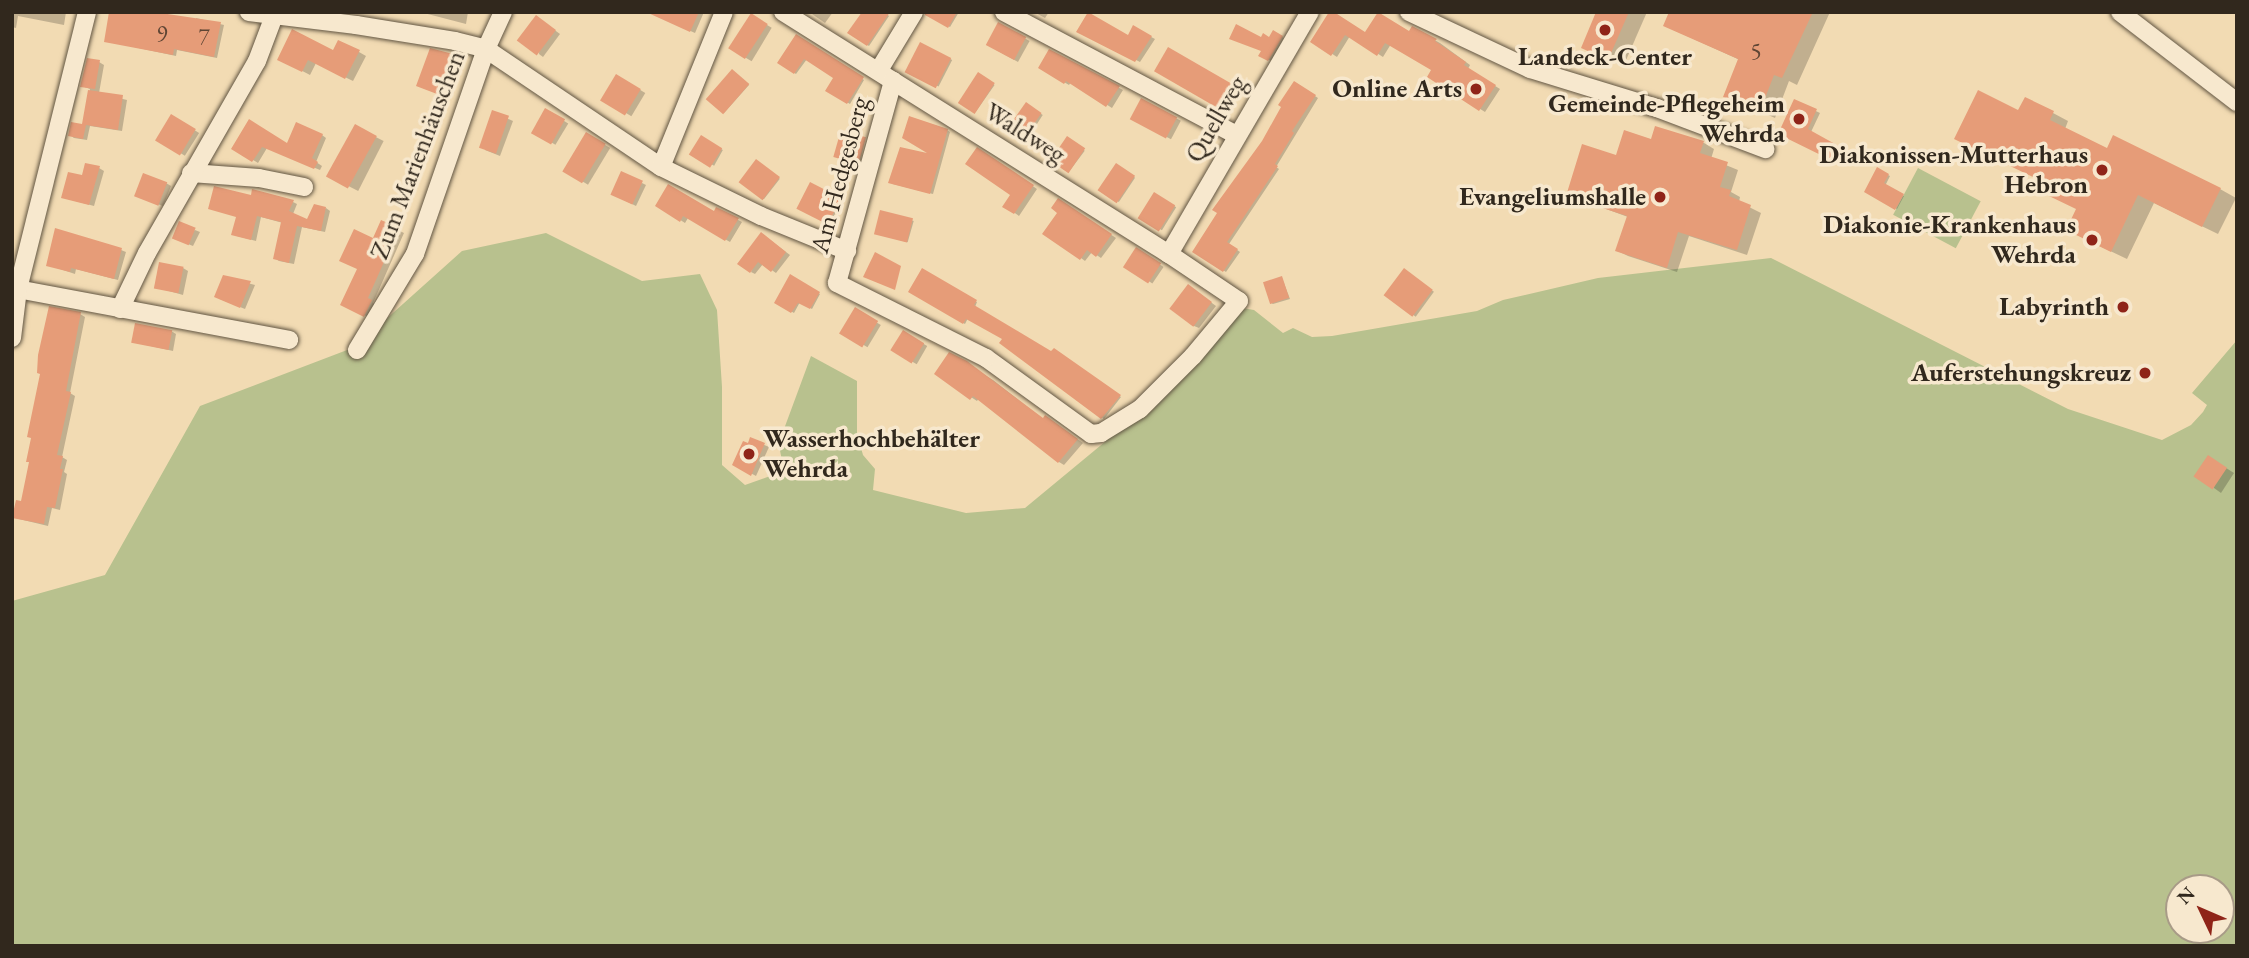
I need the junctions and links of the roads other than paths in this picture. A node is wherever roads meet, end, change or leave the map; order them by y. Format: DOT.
graph roads {
  1 [pos="87,12"];
  2 [pos="249,12"];
  3 [pos="503,12"];
  4 [pos="724,12"];
  5 [pos="783,12"];
  6 [pos="914,12"];
  7 [pos="1004,12"];
  8 [pos="1310,12"];
  9 [pos="1409,12"];
  10 [pos="2120,12"];
  11 [pos="274,16"];
  12 [pos="486,49"];
  13 [pos="886,76"];
  14 [pos="2237,102"];
  15 [pos="1236,135"];
  16 [pos="1765,149"];
  17 [pos="662,167"];
  18 [pos="191,173"];
  19 [pos="304,187"];
  20 [pos="847,251"];
  21 [pos="1169,254"];
  22 [pos="15,289"];
  23 [pos="1239,301"];
  24 [pos="120,309"];
  25 [pos="12,338"];
  26 [pos="289,340"];
  27 [pos="357,351"];
  1 -- 22 [label="street"];
  2 -- 11 [label="street"];
  3 -- 12 [label="street, Zum Marienhäuschen"];
  4 -- 17 [label="street"];
  5 -- 13 [label="street, Waldweg"];
  6 -- 13 [label="street, Am Hedgesberg"];
  7 -- 15 [label="street"];
  8 -- 15 [label="street, Quellweg"];
  9 -- 16 [label="street"];
  10 -- 14 [label="street"];
  11 -- 12 [label="street"];
  11 -- 18 [label="street"];
  12 -- 17 [label="street"];
  12 -- 27 [label="street, Zum Marienhäuschen"];
  13 -- 20 [label="street, Am Hedgesberg"];
  13 -- 21 [label="street, Waldweg"];
  15 -- 21 [label="street, Quellweg"];
  17 -- 20 [label="street"];
  18 -- 19 [label="street"];
  18 -- 24 [label="street"];
  20 -- 23 [label="street, Am Hedgesberg"];
  21 -- 23 [label="street, Waldweg"];
  22 -- 24 [label="street"];
  22 -- 25 [label="street"];
  24 -- 26 [label="street"];
}
